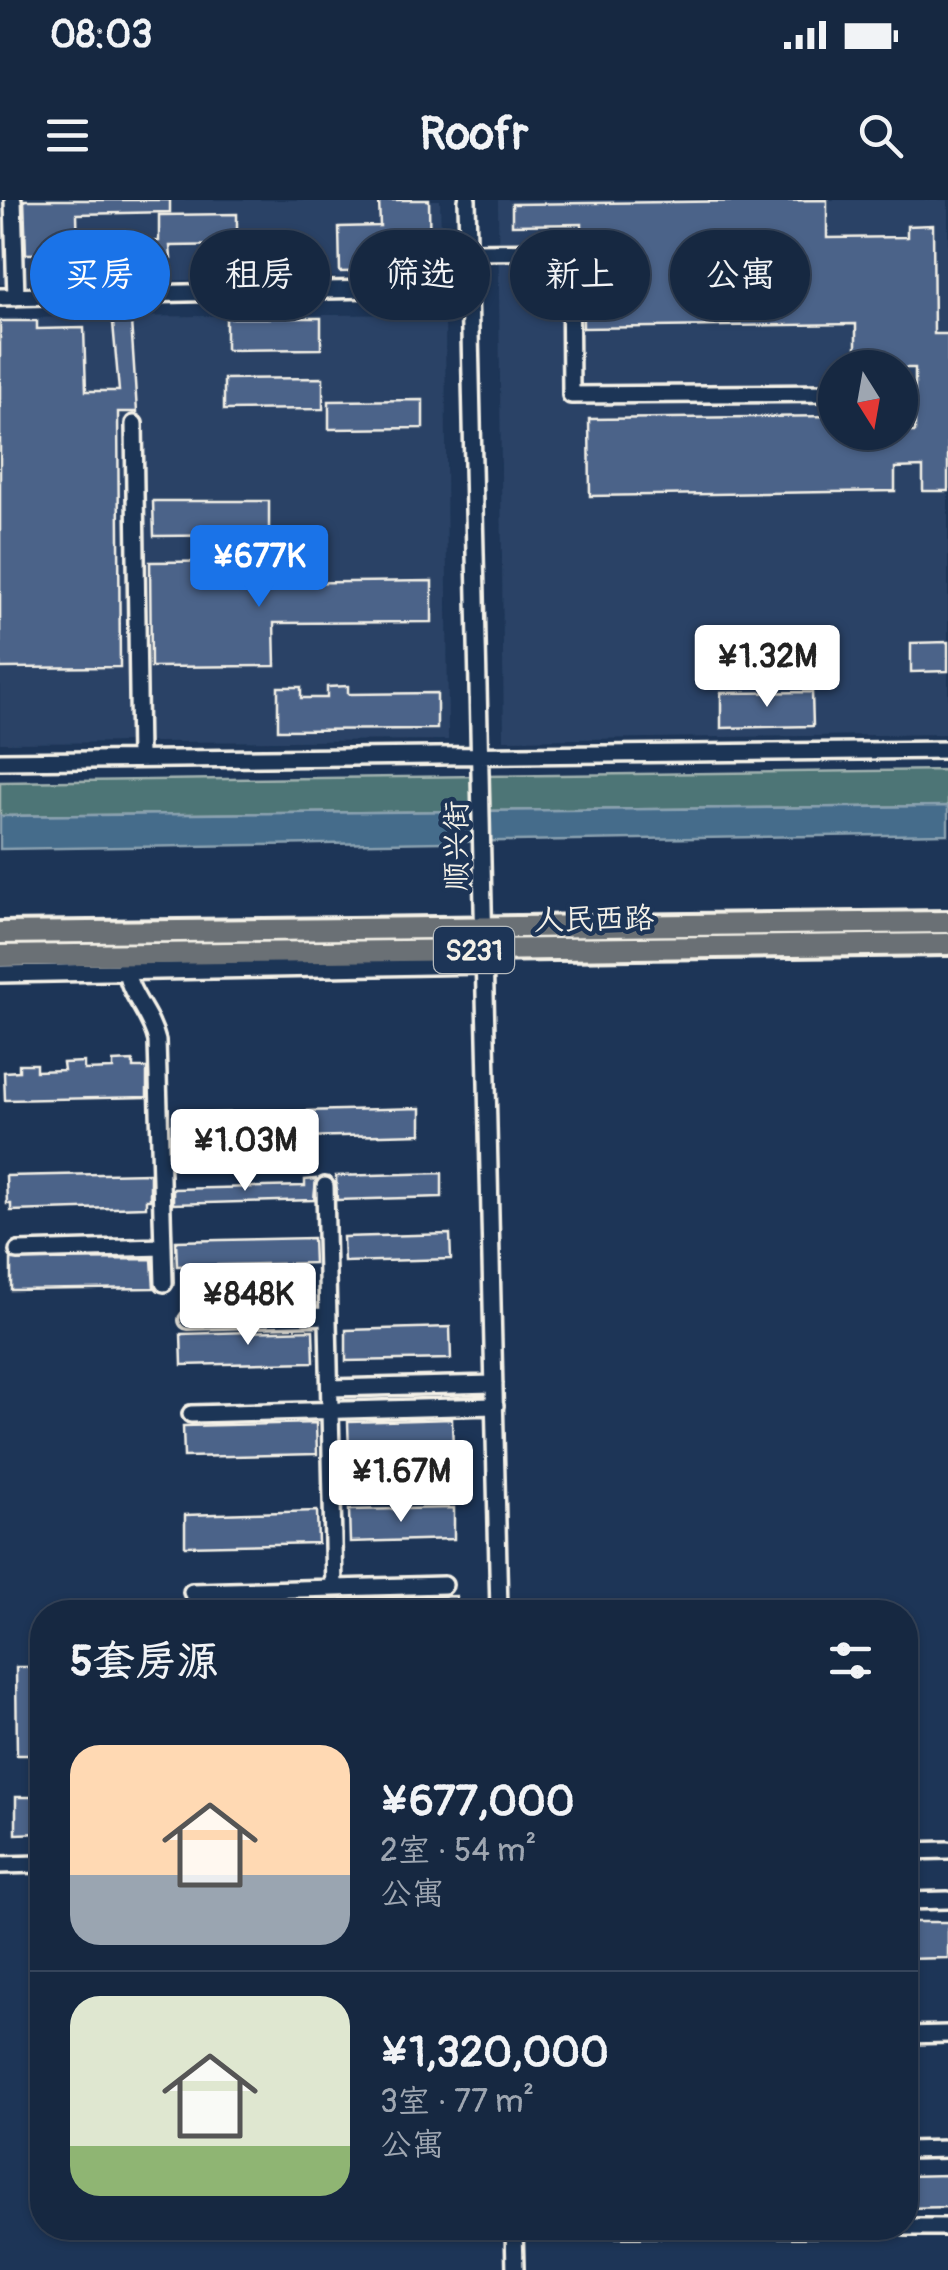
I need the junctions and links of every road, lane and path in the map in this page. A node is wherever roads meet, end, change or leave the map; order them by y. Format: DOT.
graph roads {
  1 [pos="13,200"];
  2 [pos="467,200"];
  3 [pos="468,230"];
  4 [pos="490,252"];
  5 [pos="350,290"];
  6 [pos="8,297"];
  7 [pos="470,320"];
  8 [pos="818,394"];
  9 [pos="134,424"];
  10 [pos="948,750"];
  11 [pos="482,753"];
  12 [pos="139,758"];
  13 [pos="0,761"];
  14 [pos="948,922"];
  15 [pos="483,928"];
  16 [pos="0,932"];
  17 [pos="948,944"];
  18 [pos="0,956"];
  19 [pos="484,958"];
  20 [pos="125,962"];
  21 [pos="0,974"];
  22 [pos="325,1186"];
  23 [pos="163,1247"];
  24 [pos="18,1251"];
  25 [pos="164,1283"];
  26 [pos="328,1316"];
  27 [pos="188,1320"];
  28 [pos="494,1384"];
  29 [pos="330,1388"];
  30 [pos="494,1406"];
  31 [pos="330,1410"];
  32 [pos="191,1414"];
  33 [pos="444,1585"];
  34 [pos="334,1588"];
  35 [pos="192,1592"];
  36 [pos="500,1600"];
  37 [pos="948,1850"];
  38 [pos="918,1851"];
  39 [pos="30,1864"];
  40 [pos="0,1865"];
  41 [pos="948,1900"];
  42 [pos="918,1901"];
  43 [pos="948,2034"];
  44 [pos="918,2035"];
  45 [pos="918,2150"];
  46 [pos="948,2150"];
  47 [pos="918,2227"];
  48 [pos="948,2227"];
  49 [pos="514,2240"];
  50 [pos="515,2270"];
  1 -- 6 [label="street"];
  2 -- 3 [label="street, 顺兴街"];
  4 -- 8 [label="street"];
  5 -- 6 [label="street"];
  7 -- 11 [label="street, 顺兴街"];
  9 -- 12 [label="street"];
  10 -- 11 [label="street"];
  11 -- 12 [label="street"];
  11 -- 15 [label="street, 顺兴街"];
  12 -- 13 [label="street"];
  14 -- 15 [label="main road, 人民西路 / S231"];
  15 -- 16 [label="main road, 人民西路 / S231"];
  15 -- 19 [label="street, 顺兴街"];
  17 -- 19 [label="main road, 人民西路 / S231"];
  18 -- 20 [label="main road, 人民西路 / S231"];
  19 -- 20 [label="main road, 人民西路 / S231"];
  19 -- 28 [label="street, 顺兴街"];
  20 -- 21 [label="street"];
  20 -- 23 [label="street"];
  22 -- 26 [label="street"];
  23 -- 24 [label="street"];
  23 -- 25 [label="street"];
  26 -- 27 [label="street"];
  26 -- 29 [label="street"];
  28 -- 29 [label="street"];
  28 -- 30 [label="street, 顺兴街"];
  29 -- 31 [label="street"];
  30 -- 31 [label="street"];
  30 -- 36 [label="street, 顺兴街"];
  31 -- 32 [label="street"];
  31 -- 34 [label="street"];
  33 -- 34 [label="street"];
  34 -- 35 [label="street"];
  37 -- 38 [label="street"];
  39 -- 40 [label="street"];
  41 -- 42 [label="street"];
  43 -- 44 [label="street"];
  45 -- 46 [label="street"];
  47 -- 48 [label="street"];
  49 -- 50 [label="street"];
}
